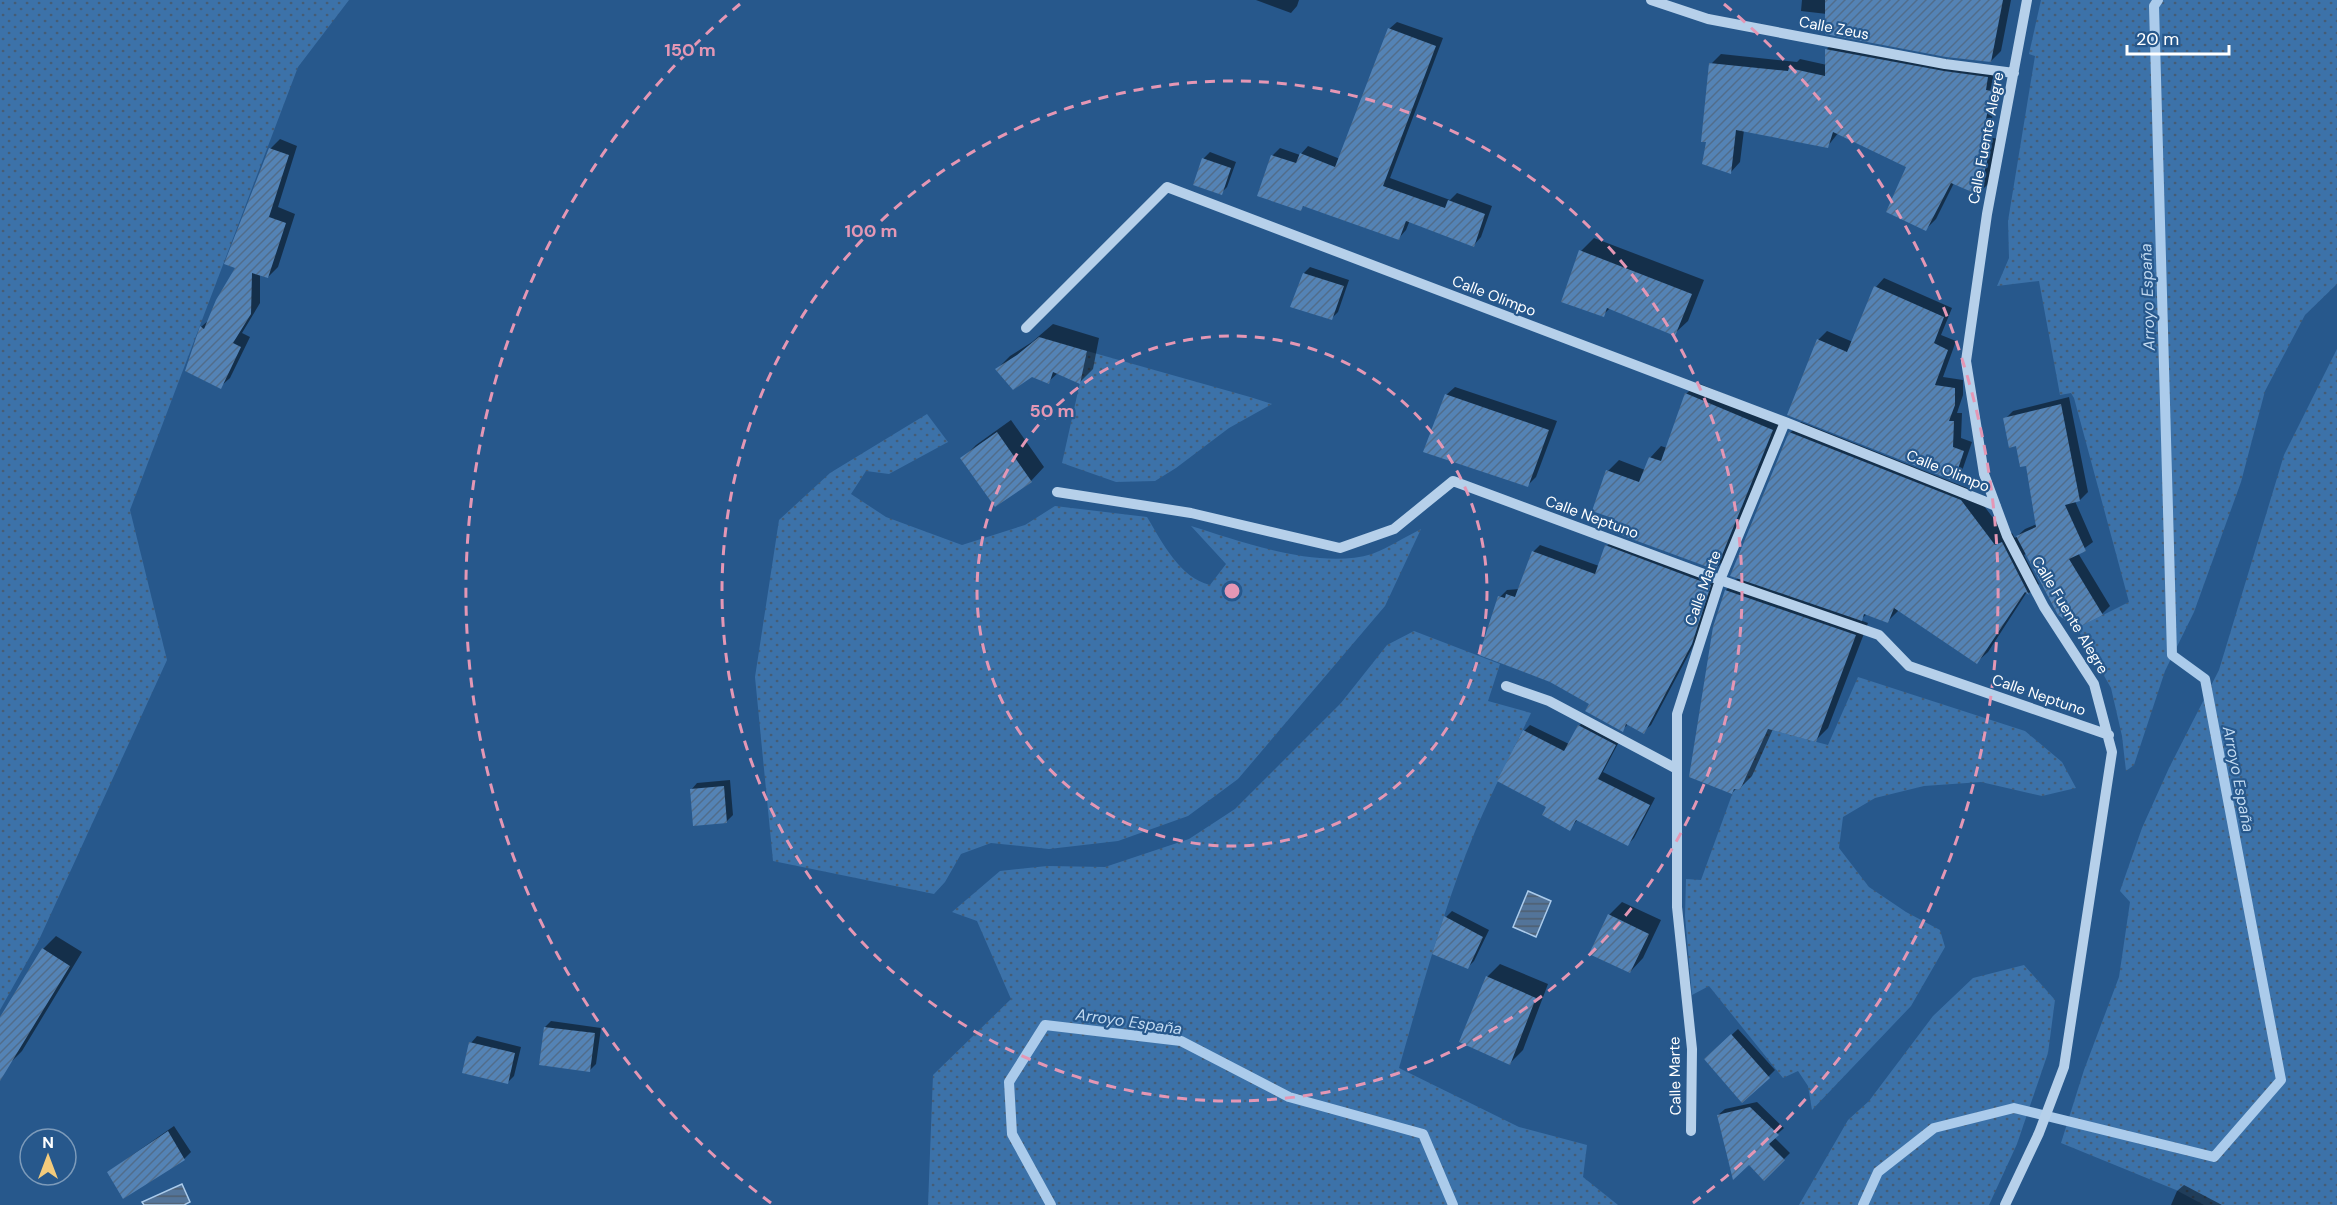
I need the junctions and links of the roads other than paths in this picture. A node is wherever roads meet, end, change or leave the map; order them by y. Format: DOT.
graph roads {
  1 [pos="1651,0"];
  2 [pos="2027,0"];
  3 [pos="2014,73"];
  4 [pos="1026,328"];
  5 [pos="1785,422"];
  6 [pos="1057,492"];
  7 [pos="1996,506"];
  8 [pos="1720,580"];
  9 [pos="1506,686"];
  10 [pos="2109,735"];
  11 [pos="1677,770"];
  12 [pos="1691,1131"];
  13 [pos="2005,1205"];
  1 -- 3 [label="street, Calle Zeus"];
  2 -- 3 [label="street, Calle Fuente Alegre"];
  3 -- 7 [label="street, Calle Fuente Alegre"];
  4 -- 5 [label="street, Calle Olimpo"];
  5 -- 7 [label="street, Calle Olimpo"];
  5 -- 8 [label="street, Calle Marte"];
  6 -- 8 [label="street, Calle Neptuno"];
  7 -- 10 [label="street, Calle Fuente Alegre"];
  8 -- 10 [label="street, Calle Neptuno"];
  8 -- 11 [label="street, Calle Marte"];
  9 -- 11 [label="street"];
  10 -- 13 [label="street, Calle Fuente Alegre"];
  11 -- 12 [label="street, Calle Marte"];
}
